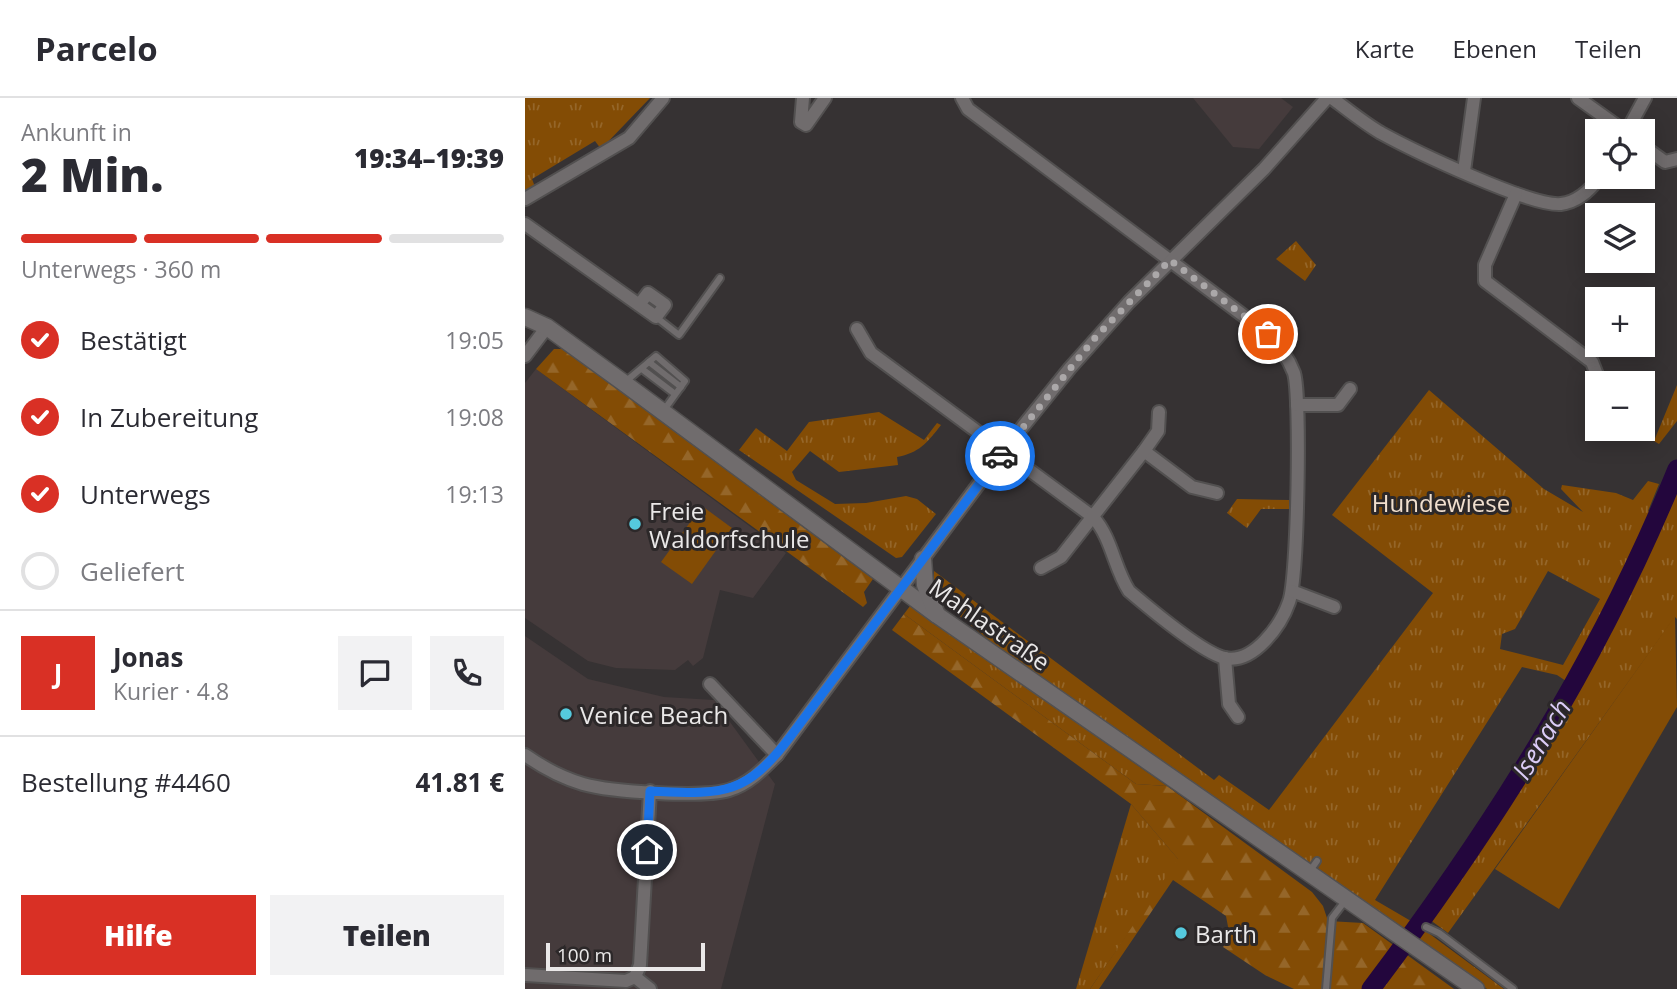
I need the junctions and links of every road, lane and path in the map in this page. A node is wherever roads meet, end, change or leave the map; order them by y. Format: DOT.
graph roads {
  1 [pos="663,98"];
  2 [pos="803,98"];
  3 [pos="825,98"];
  4 [pos="962,98"];
  5 [pos="1330,98"];
  6 [pos="1474,98"];
  7 [pos="1578,98"];
  8 [pos="1645,98"];
  9 [pos="1608,119"];
  10 [pos="1632,119"];
  11 [pos="1655,155"];
  12 [pos="1677,159"];
  13 [pos="1464,171"];
  14 [pos="1591,189"];
  15 [pos="1516,194"];
  16 [pos="525,199"];
  17 [pos="525,224"];
  18 [pos="1170,260"];
  19 [pos="720,278"];
  20 [pos="525,304"];
  21 [pos="525,317"];
  22 [pos="656,317"];
  23 [pos="547,327"];
  24 [pos="857,329"];
  25 [pos="525,356"];
  26 [pos="642,369"];
  27 [pos="1596,371"];
  28 [pos="624,383"];
  29 [pos="1350,389"];
  30 [pos="675,394"];
  31 [pos="1297,405"];
  32 [pos="662,412"];
  33 [pos="1159,412"];
  34 [pos="1005,450"];
  35 [pos="1143,450"];
  36 [pos="1217,493"];
  37 [pos="1093,517"];
  38 [pos="923,559"];
  39 [pos="1041,568"];
  40 [pos="901,588"];
  41 [pos="1292,592"];
  42 [pos="1334,607"];
  43 [pos="937,615"];
  44 [pos="1225,658"];
  45 [pos="711,684"];
  46 [pos="1238,717"];
  47 [pos="525,755"];
  48 [pos="777,755"];
  49 [pos="650,791"];
  50 [pos="1346,899"];
  51 [pos="1426,927"];
  52 [pos="525,975"];
  53 [pos="635,977"];
  54 [pos="650,989"];
  55 [pos="1326,989"];
  56 [pos="1476,989"];
  57 [pos="1513,989"];
  1 -- 16 [label="street"];
  2 -- 3 [label="street"];
  4 -- 18 [label="street"];
  5 -- 13 [label="street"];
  5 -- 18 [label="street"];
  6 -- 13 [label="street"];
  7 -- 9 [label="street"];
  8 -- 10 [label="street"];
  11 -- 12 [label="street"];
  13 -- 15 [label="street"];
  14 -- 15 [label="street"];
  15 -- 27 [label="street"];
  17 -- 22 [label="street"];
  18 -- 31 [label="street"];
  18 -- 34 [label="street"];
  19 -- 22 [label="lane"];
  20 -- 23 [label="street, Mahlastraße"];
  21 -- 23 [label="street, Mahlastraße"];
  23 -- 25 [label="street"];
  23 -- 28 [label="street, Mahlastraße"];
  24 -- 34 [label="street"];
  26 -- 28 [label="lane"];
  26 -- 30 [label="lane"];
  26 -- 30 [label="lane"];
  28 -- 32 [label="street, Mahlastraße"];
  29 -- 31 [label="street"];
  30 -- 32 [label="lane"];
  31 -- 41 [label="street"];
  32 -- 40 [label="street, Mahlastraße"];
  33 -- 35 [label="street"];
  34 -- 37 [label="street"];
  34 -- 38 [label="street"];
  35 -- 36 [label="street"];
  35 -- 37 [label="street"];
  37 -- 39 [label="street"];
  37 -- 44 [label="street"];
  38 -- 40 [label="street"];
  38 -- 43 [label="street"];
  40 -- 43 [label="street, Mahlastraße"];
  40 -- 48 [label="street"];
  41 -- 42 [label="street"];
  41 -- 44 [label="street"];
  43 -- 50 [label="street, Mahlastraße"];
  44 -- 46 [label="street"];
  45 -- 48 [label="street"];
  47 -- 49 [label="street"];
  48 -- 49 [label="street"];
  49 -- 53 [label="street"];
  50 -- 55 [label="lane"];
  50 -- 56 [label="street, Mahlastraße"];
  51 -- 57 [label="lane"];
  52 -- 53 [label="street"];
  53 -- 54 [label="street"];
}
